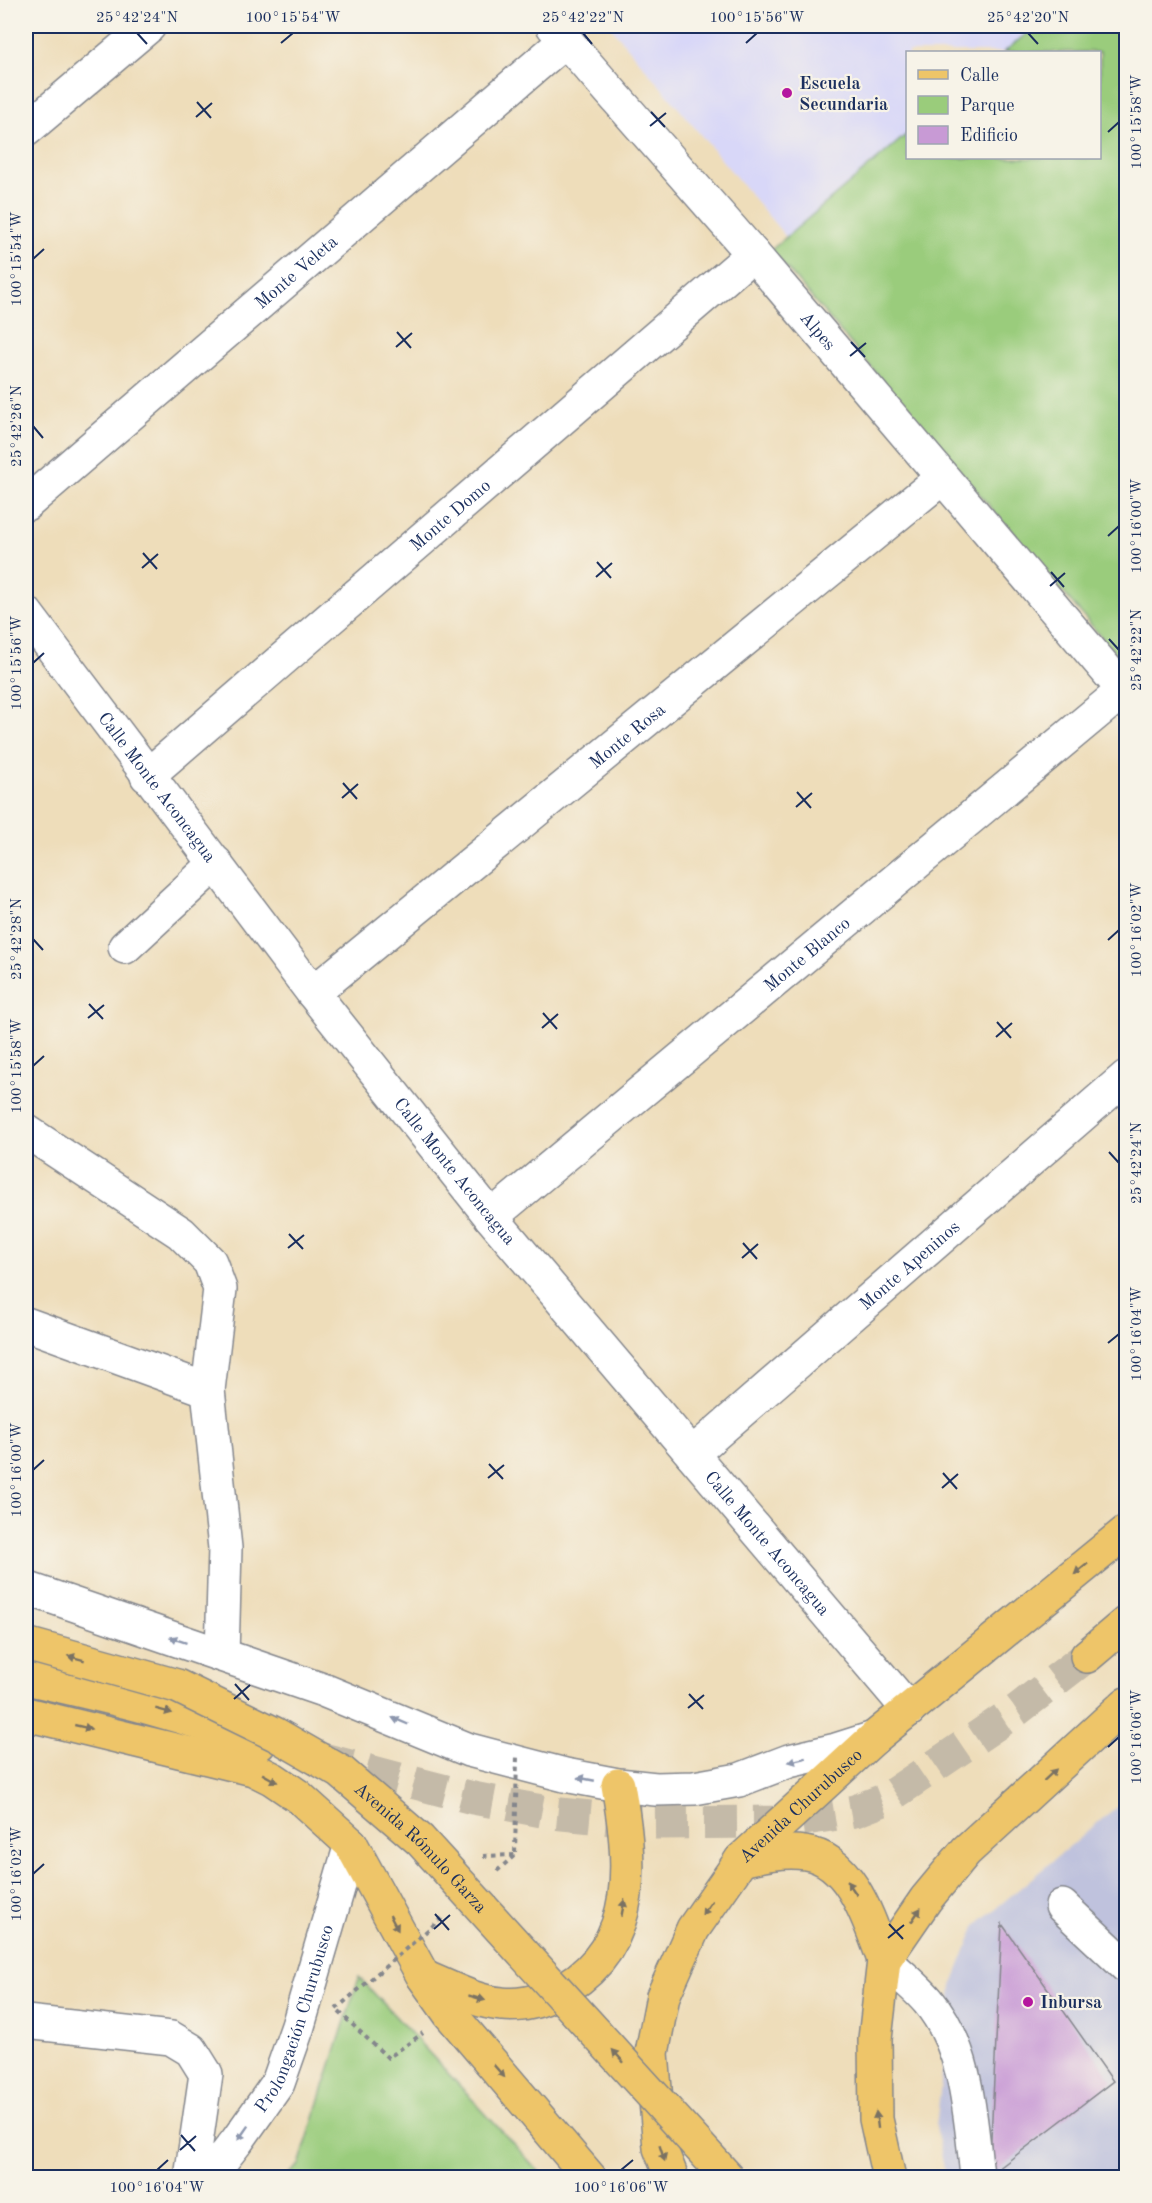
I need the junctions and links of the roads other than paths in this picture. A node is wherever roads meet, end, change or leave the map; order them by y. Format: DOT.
graph roads {
  1 [pos="149,26"];
  2 [pos="560,33"];
  3 [pos="26,130"];
  4 [pos="753,254"];
  5 [pos="942,478"];
  6 [pos="26,504"];
  7 [pos="26,613"];
  8 [pos="1125,691"];
  9 [pos="147,776"];
  10 [pos="216,863"];
  11 [pos="124,947"];
  12 [pos="313,993"];
  13 [pos="1126,1077"];
  14 [pos="26,1131"];
  15 [pos="490,1217"];
  16 [pos="26,1324"];
  17 [pos="208,1390"];
  18 [pos="692,1454"];
  19 [pos="1126,1532"];
  20 [pos="26,1588"];
  21 [pos="1126,1623"];
  22 [pos="26,1644"];
  23 [pos="222,1655"];
  24 [pos="1087,1656"];
  25 [pos="26,1678"];
  26 [pos="1126,1704"];
  27 [pos="909,1710"];
  28 [pos="26,1713"];
  29 [pos="874,1738"];
  30 [pos="259,1743"];
  31 [pos="618,1785"];
  32 [pos="351,1844"];
  33 [pos="741,1860"];
  34 [pos="1062,1906"];
  35 [pos="884,1960"];
  36 [pos="1126,1966"];
  37 [pos="423,1976"];
  38 [pos="26,2022"];
  39 [pos="191,2178"];
  40 [pos="208,2178"];
  41 [pos="590,2178"];
  42 [pos="672,2178"];
  43 [pos="728,2178"];
  44 [pos="889,2178"];
  45 [pos="979,2178"];
  1 -- 3 [label="street"];
  2 -- 4 [label="street, Alpes"];
  2 -- 6 [label="street, Monte Veleta"];
  4 -- 5 [label="street, Alpes"];
  4 -- 9 [label="street, Monte Domo"];
  5 -- 8 [label="street, Alpes"];
  5 -- 12 [label="street, Monte Rosa"];
  7 -- 9 [label="street, Calle Monte Aconcagua"];
  8 -- 15 [label="street, Monte Blanco"];
  9 -- 10 [label="street, Calle Monte Aconcagua"];
  10 -- 11 [label="street"];
  10 -- 12 [label="street, Calle Monte Aconcagua"];
  12 -- 15 [label="street, Calle Monte Aconcagua"];
  13 -- 18 [label="street, Monte Apeninos"];
  14 -- 17 [label="street"];
  15 -- 18 [label="street, Calle Monte Aconcagua"];
  16 -- 17 [label="street"];
  17 -- 23 [label="street"];
  18 -- 27 [label="street, Calle Monte Aconcagua"];
  19 -- 27 [label="main road, Avenida Churubusco, one-way"];
  23 -- 20 [label="street, one-way"];
  21 -- 24 [label="main road"];
  43 -- 22 [label="main road, Avenida Rómulo Garza, one-way, bridge"];
  31 -- 23 [label="street, one-way"];
  25 -- 30 [label="main road, one-way"];
  35 -- 26 [label="main road, one-way"];
  27 -- 29 [label="main road, Avenida Churubusco"];
  28 -- 32 [label="main road, one-way"];
  29 -- 31 [label="street, one-way"];
  29 -- 33 [label="main road, Avenida Churubusco"];
  37 -- 31 [label="main road, one-way"];
  32 -- 37 [label="main road, one-way"];
  32 -- 40 [label="street, Prolongación Churubusco, one-way"];
  35 -- 33 [label="main road, one-way"];
  33 -- 42 [label="main road, Avenida Churubusco, one-way"];
  34 -- 36 [label="street"];
  44 -- 35 [label="main road, one-way"];
  35 -- 45 [label="street"];
  37 -- 41 [label="main road, one-way"];
  38 -- 39 [label="street"];
}
